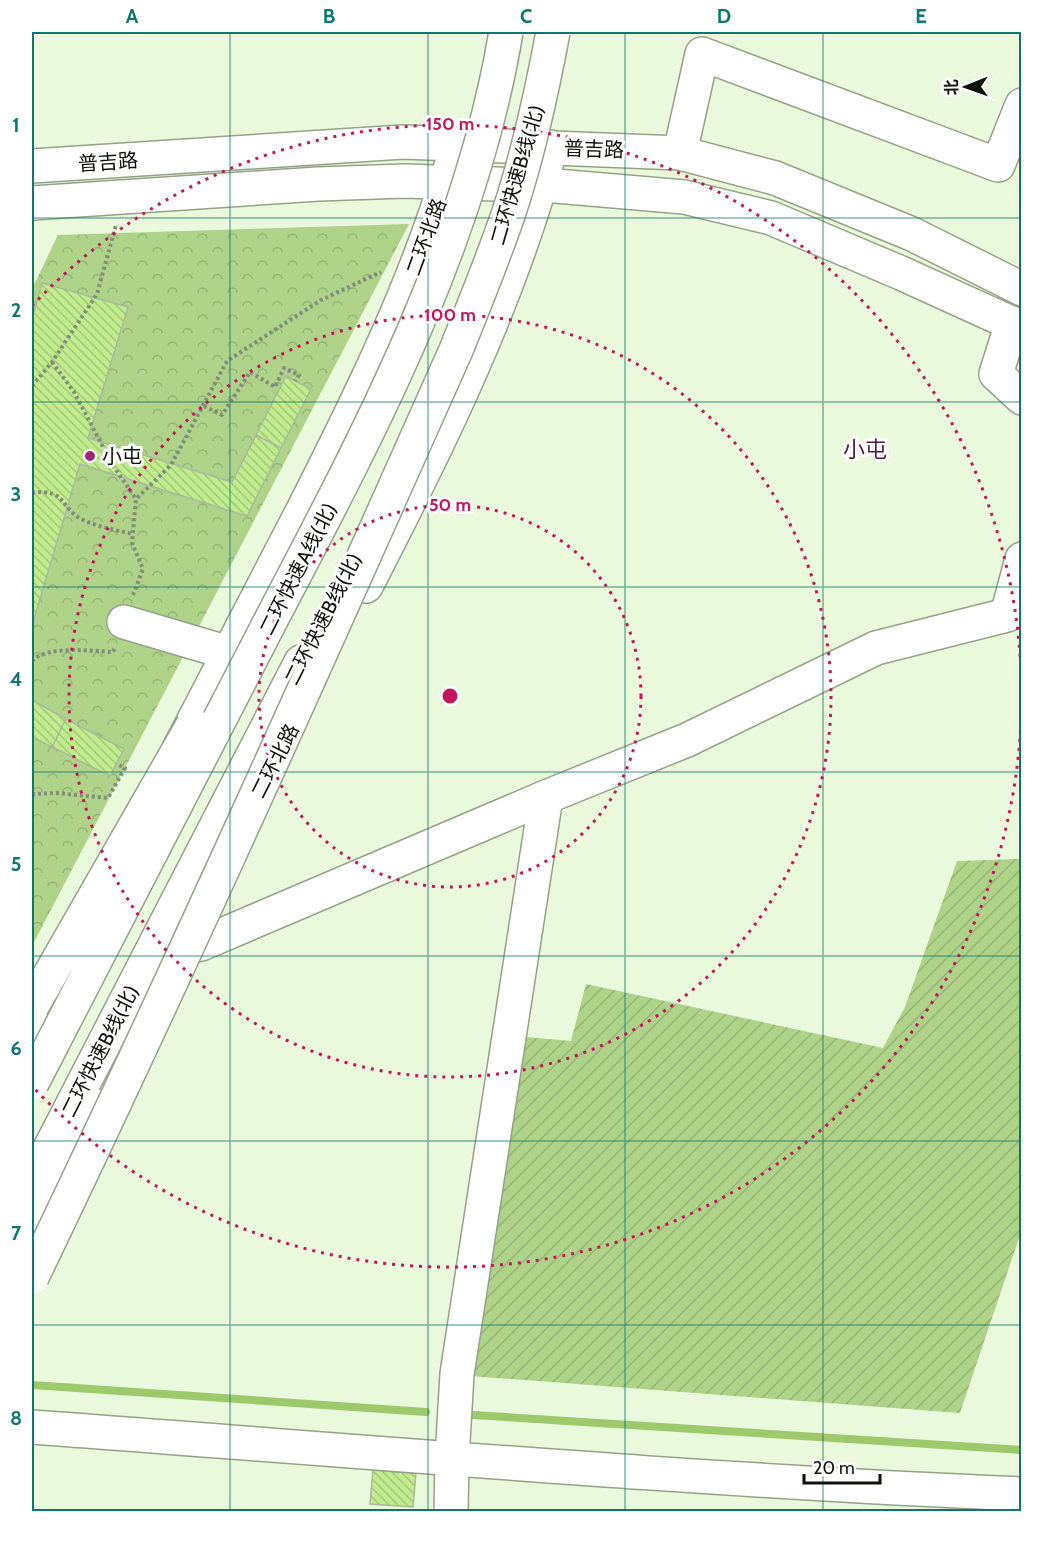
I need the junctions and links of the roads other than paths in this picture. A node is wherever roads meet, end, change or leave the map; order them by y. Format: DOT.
graph roads {
  1 [pos="506,32"];
  2 [pos="553,32"];
  3 [pos="1022,105"];
  4 [pos="458,144"];
  5 [pos="551,147"];
  6 [pos="680,153"];
  7 [pos="32,166"];
  8 [pos="446,182"];
  9 [pos="541,186"];
  10 [pos="32,203"];
  11 [pos="1022,289"];
  12 [pos="1017,326"];
  13 [pos="392,381"];
  14 [pos="1022,398"];
  15 [pos="433,400"];
  16 [pos="1022,558"];
  17 [pos="124,622"];
  18 [pos="229,653"];
  19 [pos="546,796"];
  20 [pos="178,948"];
  21 [pos="32,1006"];
  22 [pos="32,1034"];
  23 [pos="32,1083"];
  24 [pos="32,1183"];
  25 [pos="32,1232"];
  26 [pos="32,1277"];
  27 [pos="32,1427"];
  28 [pos="452,1460"];
  29 [pos="1022,1494"];
  30 [pos="451,1512"];
  1 -- 13 [label="main road, 二环快速A线(北), bridge"];
  2 -- 15 [label="main road, 二环快速B线(北), bridge"];
  3 -- 6 [label="main road"];
  4 -- 5 [label="main road, 普吉路"];
  4 -- 7 [label="main road, 普吉路"];
  4 -- 8 [label="main road, 二环北路"];
  5 -- 6 [label="main road, 普吉路"];
  5 -- 9 [label="main road, 二环北路"];
  6 -- 11 [label="main road, 普吉路"];
  8 -- 9 [label="main road, 普吉路"];
  8 -- 10 [label="main road, 普吉路"];
  8 -- 18 [label="main road, 二环北路"];
  9 -- 12 [label="main road, 普吉路"];
  9 -- 20 [label="main road, 二环北路"];
  12 -- 14 [label="main road"];
  13 -- 21 [label="main road, bridge"];
  13 -- 23 [label="main road, 二环快速A线(北), bridge"];
  15 -- 24 [label="main road, 二环快速B线(北), bridge"];
  15 -- 26 [label="main road, bridge"];
  16 -- 19 [label="main road"];
  17 -- 18 [label="main road"];
  18 -- 22 [label="main road, 二环北路"];
  19 -- 20 [label="main road"];
  19 -- 28 [label="main road"];
  20 -- 25 [label="main road, 二环北路"];
  27 -- 28 [label="main road"];
  28 -- 29 [label="main road"];
  28 -- 30 [label="main road"];
}
